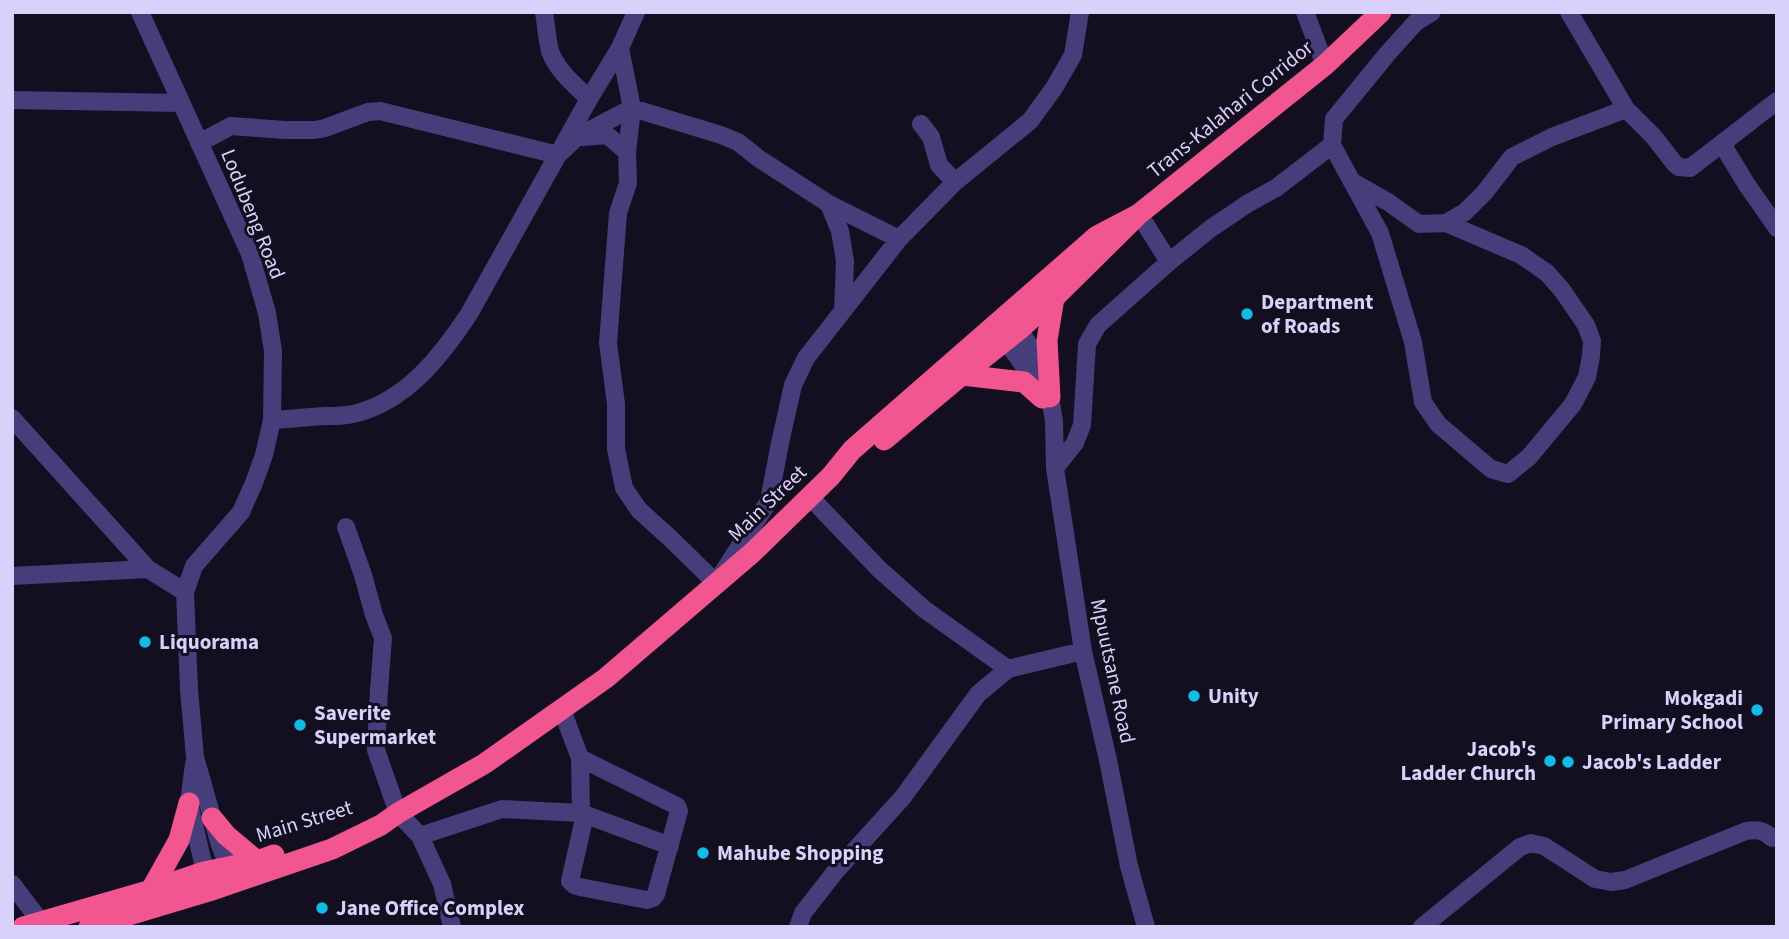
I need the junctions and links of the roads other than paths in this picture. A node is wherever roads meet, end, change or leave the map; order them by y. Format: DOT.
graph roads {
  1 [pos="140,12"];
  2 [pos="544,12"];
  3 [pos="636,12"];
  4 [pos="1080,12"];
  5 [pos="1305,12"];
  6 [pos="1381,12"];
  7 [pos="1432,12"];
  8 [pos="1569,12"];
  9 [pos="620,48"];
  10 [pos="1325,65"];
  11 [pos="589,99"];
  12 [pos="12,100"];
  13 [pos="1777,101"];
  14 [pos="181,103"];
  15 [pos="632,108"];
  16 [pos="1626,109"];
  17 [pos="921,124"];
  18 [pos="577,137"];
  19 [pos="200,143"];
  20 [pos="1723,144"];
  21 [pos="1332,145"];
  22 [pos="627,152"];
  23 [pos="558,155"];
  24 [pos="1353,181"];
  25 [pos="955,182"];
  26 [pos="829,204"];
  27 [pos="1139,215"];
  28 [pos="1446,223"];
  29 [pos="1777,228"];
  30 [pos="900,239"];
  31 [pos="1169,262"];
  32 [pos="1054,298"];
  33 [pos="843,311"];
  34 [pos="1007,328"];
  35 [pos="962,375"];
  36 [pos="1046,398"];
  37 [pos="12,418"];
  38 [pos="272,420"];
  39 [pos="1055,468"];
  40 [pos="831,476"];
  41 [pos="809,496"];
  42 [pos="346,527"];
  43 [pos="148,569"];
  44 [pos="12,576"];
  45 [pos="716,583"];
  46 [pos="185,592"];
  47 [pos="1083,651"];
  48 [pos="1008,669"];
  49 [pos="562,710"];
  50 [pos="195,757"];
  51 [pos="580,758"];
  52 [pos="189,803"];
  53 [pos="581,813"];
  54 [pos="212,818"];
  55 [pos="389,819"];
  56 [pos="420,836"];
  57 [pos="1772,838"];
  58 [pos="670,846"];
  59 [pos="257,861"];
  60 [pos="229,876"];
  61 [pos="207,882"];
  62 [pos="12,884"];
  63 [pos="151,890"];
  64 [pos="35,925"];
  65 [pos="89,927"];
  66 [pos="452,927"];
  67 [pos="799,927"];
  68 [pos="1146,927"];
  69 [pos="1422,927"];
  1 -- 14 [label="street, Lodubeng Road"];
  2 -- 11 [label="street"];
  3 -- 9 [label="street"];
  4 -- 25 [label="street"];
  5 -- 10 [label="street"];
  6 -- 10 [label="highway, Trans-Kalahari Corridor"];
  7 -- 21 [label="street"];
  8 -- 16 [label="street"];
  9 -- 11 [label="street"];
  9 -- 15 [label="street"];
  10 -- 27 [label="highway, Trans-Kalahari Corridor"];
  11 -- 23 [label="street"];
  12 -- 14 [label="street"];
  13 -- 20 [label="street"];
  14 -- 19 [label="street, Lodubeng Road"];
  15 -- 18 [label="street"];
  15 -- 22 [label="street"];
  15 -- 26 [label="street"];
  16 -- 20 [label="street"];
  16 -- 28 [label="street"];
  17 -- 25 [label="street"];
  18 -- 22 [label="street"];
  18 -- 23 [label="street"];
  19 -- 23 [label="street"];
  19 -- 38 [label="street, Lodubeng Road"];
  20 -- 29 [label="street"];
  21 -- 24 [label="street"];
  21 -- 31 [label="street"];
  22 -- 45 [label="street"];
  23 -- 38 [label="street"];
  24 -- 28 [label="street"];
  24 -- 28 [label="street"];
  25 -- 30 [label="street"];
  26 -- 30 [label="street"];
  26 -- 33 [label="street"];
  27 -- 31 [label="street"];
  27 -- 32 [label="highway, Trans-Kalahari Corridor"];
  27 -- 34 [label="highway, Trans-Kalahari Corridor"];
  30 -- 33 [label="street"];
  31 -- 39 [label="street"];
  32 -- 34 [label="highway, Trans-Kalahari Corridor"];
  32 -- 36 [label="highway"];
  33 -- 45 [label="street"];
  34 -- 35 [label="highway, Main Street"];
  34 -- 36 [label="street, Mpuutsane Road"];
  34 -- 40 [label="highway, Main Street"];
  35 -- 36 [label="highway"];
  35 -- 40 [label="highway, Main Street"];
  36 -- 39 [label="street, Mpuutsane Road"];
  37 -- 43 [label="street"];
  38 -- 46 [label="street, Lodubeng Road"];
  39 -- 47 [label="street, Mpuutsane Road"];
  40 -- 41 [label="highway, Main Street"];
  41 -- 45 [label="highway, Main Street"];
  41 -- 48 [label="street"];
  42 -- 55 [label="street"];
  43 -- 44 [label="street"];
  43 -- 46 [label="street"];
  45 -- 49 [label="highway, Main Street"];
  46 -- 50 [label="street, Lodubeng Road"];
  47 -- 48 [label="street"];
  47 -- 68 [label="street, Mpuutsane Road"];
  48 -- 67 [label="street"];
  49 -- 51 [label="street"];
  49 -- 55 [label="highway, Main Street"];
  50 -- 52 [label="street, Lodubeng Road"];
  50 -- 54 [label="street, Lodubeng Road"];
  51 -- 53 [label="street"];
  51 -- 58 [label="street"];
  52 -- 61 [label="street, Lodubeng Road"];
  52 -- 63 [label="highway"];
  53 -- 56 [label="street"];
  53 -- 58 [label="street"];
  53 -- 58 [label="street"];
  54 -- 59 [label="highway"];
  54 -- 60 [label="street, Lodubeng Road"];
  55 -- 56 [label="street"];
  55 -- 59 [label="highway, Main Street"];
  55 -- 60 [label="highway, Main Street"];
  56 -- 66 [label="street"];
  57 -- 69 [label="street"];
  59 -- 60 [label="highway, Main Street"];
  60 -- 61 [label="highway, Main Street"];
  61 -- 63 [label="highway, Main Street"];
  61 -- 65 [label="highway, Main Street"];
  62 -- 64 [label="street"];
  63 -- 64 [label="highway, Main Street"];
}
